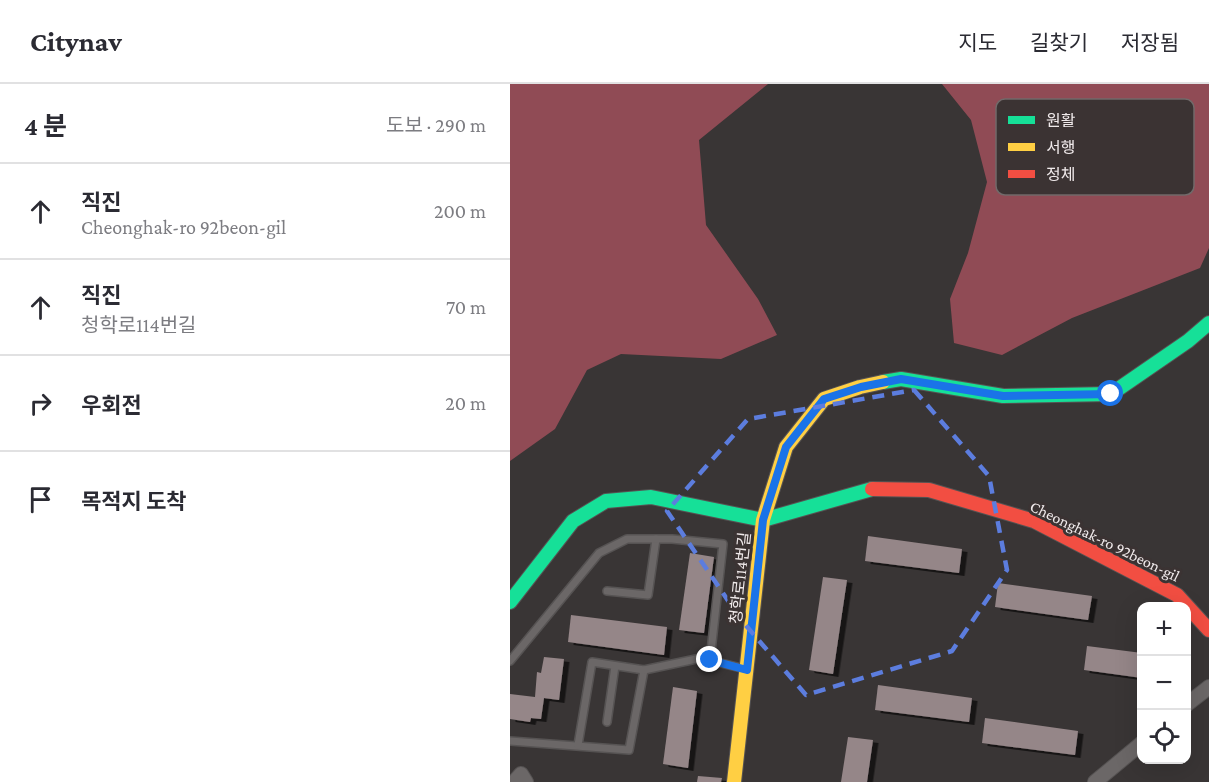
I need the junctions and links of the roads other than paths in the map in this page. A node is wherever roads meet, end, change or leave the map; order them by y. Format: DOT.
graph roads {
  1 [pos="1209,323"];
  2 [pos="763,520"];
  3 [pos="656,539"];
  4 [pos="608,591"];
  5 [pos="510,602"];
  6 [pos="1209,630"];
  7 [pos="710,660"];
  8 [pos="510,661"];
  9 [pos="615,666"];
  10 [pos="644,670"];
  11 [pos="747,670"];
  12 [pos="1209,687"];
  13 [pos="1191,701"];
  14 [pos="607,722"];
  15 [pos="510,741"];
  16 [pos="578,745"];
  17 [pos="1137,746"];
  18 [pos="514,782"];
  19 [pos="526,782"];
  20 [pos="734,782"];
  21 [pos="1095,782"];
  1 -- 2 [label="street"];
  2 -- 5 [label="street, Cheonghak-ro 92beon-gil"];
  2 -- 6 [label="street, Cheonghak-ro 92beon-gil"];
  2 -- 11 [label="street, 청학로114번길"];
  3 -- 4 [label="lane"];
  3 -- 7 [label="lane"];
  3 -- 8 [label="lane"];
  7 -- 10 [label="lane"];
  7 -- 11 [label="lane"];
  9 -- 10 [label="lane"];
  9 -- 14 [label="lane"];
  9 -- 16 [label="lane"];
  10 -- 16 [label="lane"];
  11 -- 20 [label="street, 청학로114번길"];
  12 -- 13 [label="street"];
  15 -- 16 [label="lane"];
  17 -- 21 [label="street"];
  18 -- 19 [label="street"];
}
